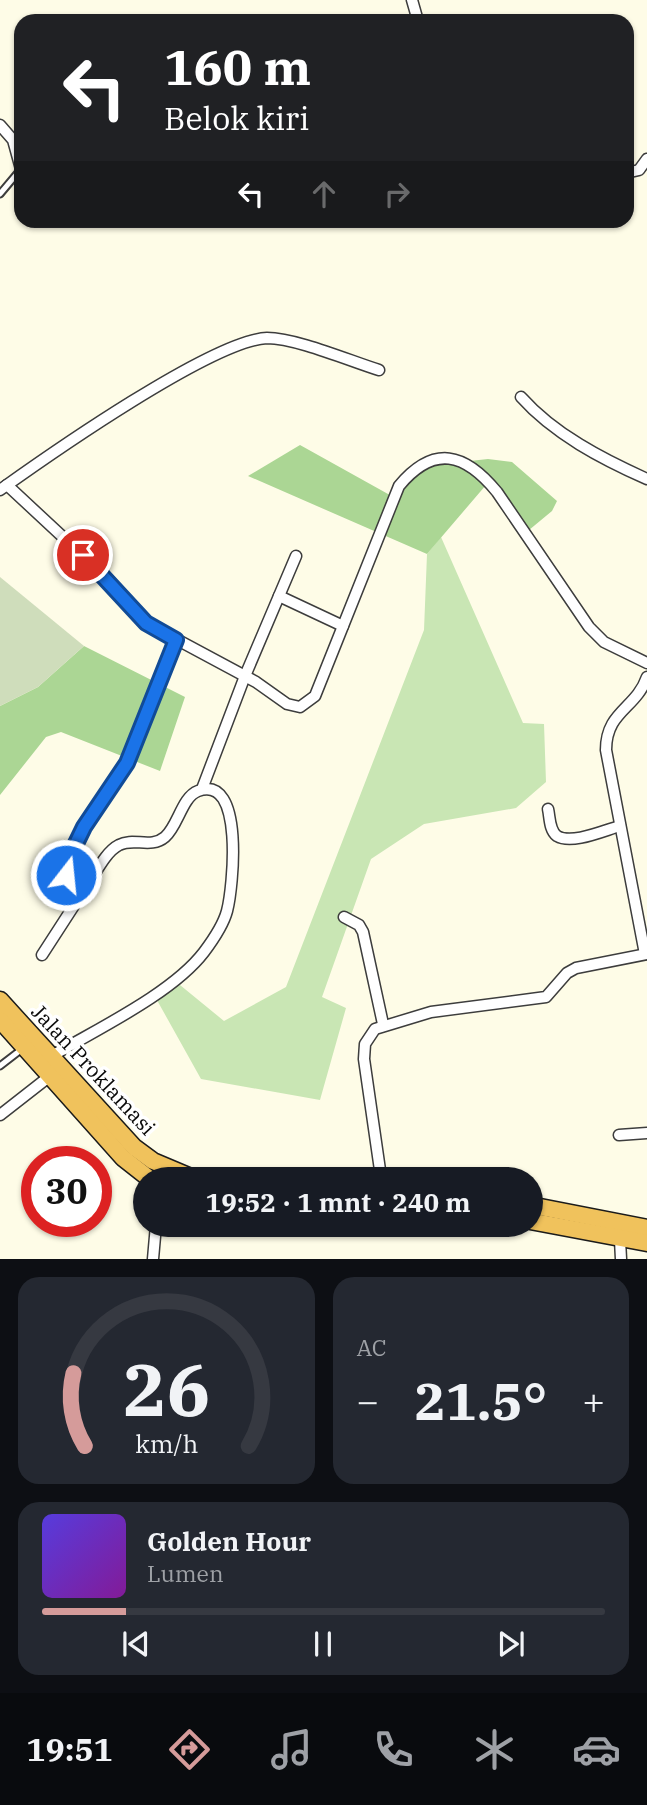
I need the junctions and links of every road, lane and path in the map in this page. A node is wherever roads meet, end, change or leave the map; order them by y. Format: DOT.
graph roads {
  1 [pos="0,125"];
  2 [pos="14,143"];
  3 [pos="647,159"];
  4 [pos="634,172"];
  5 [pos="14,177"];
  6 [pos="0,194"];
  7 [pos="379,370"];
  8 [pos="521,397"];
  9 [pos="647,479"];
  10 [pos="4,488"];
  11 [pos="296,556"];
  12 [pos="279,597"];
  13 [pos="343,626"];
  14 [pos="176,640"];
  15 [pos="647,663"];
  16 [pos="245,676"];
  17 [pos="647,677"];
  18 [pos="202,789"];
  19 [pos="548,809"];
  20 [pos="620,826"];
  21 [pos="86,887"];
  22 [pos="344,917"];
  23 [pos="646,954"];
  24 [pos="42,955"];
  25 [pos="0,1000"];
  26 [pos="0,1020"];
  27 [pos="383,1024"];
  28 [pos="24,1047"];
  29 [pos="50,1057"];
  30 [pos="0,1066"];
  31 [pos="50,1076"];
  32 [pos="0,1115"];
  33 [pos="647,1133"];
  34 [pos="619,1135"];
  35 [pos="134,1167"];
  36 [pos="167,1167"];
  37 [pos="380,1167"];
  38 [pos="543,1207"];
  39 [pos="543,1224"];
  40 [pos="647,1227"];
  41 [pos="155,1237"];
  42 [pos="620,1240"];
  43 [pos="647,1243"];
  44 [pos="153,1259"];
  45 [pos="621,1259"];
  1 -- 2 [label="street"];
  3 -- 4 [label="street"];
  5 -- 6 [label="lane"];
  7 -- 10 [label="street"];
  8 -- 9 [label="street"];
  10 -- 14 [label="street"];
  11 -- 12 [label="street"];
  12 -- 13 [label="street"];
  12 -- 16 [label="street"];
  13 -- 15 [label="street"];
  13 -- 16 [label="street"];
  14 -- 16 [label="street"];
  14 -- 21 [label="street"];
  16 -- 18 [label="street"];
  17 -- 20 [label="street"];
  18 -- 21 [label="street"];
  18 -- 29 [label="street"];
  19 -- 20 [label="street"];
  20 -- 23 [label="street"];
  21 -- 24 [label="street"];
  22 -- 27 [label="street"];
  23 -- 27 [label="street"];
  25 -- 29 [label="highway, Jalan Proklamasi"];
  26 -- 28 [label="highway, Jalan Proklamasi"];
  27 -- 37 [label="street"];
  28 -- 30 [label="lane"];
  28 -- 31 [label="highway, Jalan Proklamasi"];
  29 -- 36 [label="highway, Jalan Proklamasi"];
  31 -- 32 [label="street"];
  31 -- 35 [label="highway, Jalan Proklamasi"];
  33 -- 34 [label="street"];
  38 -- 40 [label="highway"];
  39 -- 42 [label="highway"];
  41 -- 44 [label="street"];
  42 -- 43 [label="highway"];
  42 -- 45 [label="street"];
}
